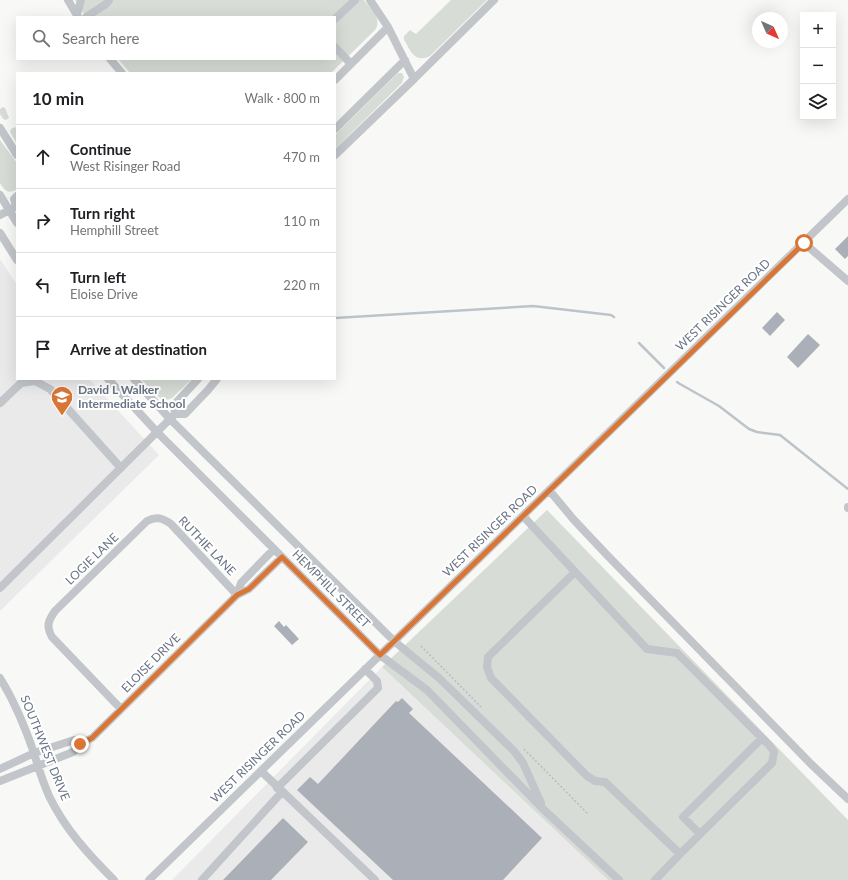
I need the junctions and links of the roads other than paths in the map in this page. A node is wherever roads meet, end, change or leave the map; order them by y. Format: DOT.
graph roads {
  1 [pos="68,0"];
  2 [pos="81,0"];
  3 [pos="109,0"];
  4 [pos="355,0"];
  5 [pos="370,0"];
  6 [pos="494,0"];
  7 [pos="77,16"];
  8 [pos="88,16"];
  9 [pos="336,18"];
  10 [pos="388,28"];
  11 [pos="336,48"];
  12 [pos="111,60"];
  13 [pos="405,60"];
  14 [pos="351,64"];
  15 [pos="121,72"];
  16 [pos="336,79"];
  17 [pos="414,79"];
  18 [pos="0,128"];
  19 [pos="336,128"];
  20 [pos="16,153"];
  21 [pos="336,154"];
  22 [pos="0,195"];
  23 [pos="16,197"];
  24 [pos="848,199"];
  25 [pos="14,207"];
  26 [pos="0,215"];
  27 [pos="16,218"];
  28 [pos="0,233"];
  29 [pos="804,243"];
  30 [pos="16,258"];
  31 [pos="848,281"];
  32 [pos="109,380"];
  33 [pos="135,380"];
  34 [pos="197,380"];
  35 [pos="216,380"];
  36 [pos="0,403"];
  37 [pos="172,417"];
  38 [pos="157,432"];
  39 [pos="122,468"];
  40 [pos="550,490"];
  41 [pos="523,516"];
  42 [pos="158,517"];
  43 [pos="274,549"];
  44 [pos="282,557"];
  45 [pos="575,572"];
  46 [pos="0,588"];
  47 [pos="237,595"];
  48 [pos="394,641"];
  49 [pos="380,655"];
  50 [pos="365,670"];
  51 [pos="0,678"];
  52 [pos="121,709"];
  53 [pos="762,738"];
  54 [pos="80,744"];
  55 [pos="34,753"];
  56 [pos="38,766"];
  57 [pos="2,768"];
  58 [pos="261,771"];
  59 [pos="10,777"];
  60 [pos="0,781"];
  61 [pos="280,790"];
  62 [pos="848,799"];
  63 [pos="543,809"];
  64 [pos="700,834"];
  65 [pos="680,854"];
  66 [pos="114,880"];
  67 [pos="149,880"];
  68 [pos="202,880"];
  69 [pos="375,880"];
  70 [pos="619,880"];
  71 [pos="654,880"];
  1 -- 7 [label="street"];
  2 -- 7 [label="street"];
  3 -- 8 [label="street"];
  4 -- 9 [label="street"];
  5 -- 10 [label="street"];
  6 -- 17 [label="street"];
  10 -- 13 [label="street"];
  10 -- 14 [label="street"];
  11 -- 14 [label="street"];
  12 -- 15 [label="street"];
  13 -- 17 [label="street"];
  13 -- 19 [label="street"];
  14 -- 16 [label="street"];
  17 -- 21 [label="street"];
  18 -- 20 [label="street"];
  22 -- 25 [label="street"];
  23 -- 25 [label="street"];
  24 -- 29 [label="street, WEST RISINGER ROAD"];
  25 -- 26 [label="street"];
  25 -- 27 [label="street"];
  28 -- 30 [label="street"];
  29 -- 31 [label="street"];
  29 -- 40 [label="street, WEST RISINGER ROAD"];
  32 -- 38 [label="street, HEMPHILL STREET"];
  33 -- 37 [label="street, HEMPHILL STREET"];
  34 -- 37 [label="street"];
  35 -- 37 [label="street"];
  36 -- 39 [label="street"];
  37 -- 38 [label="street"];
  37 -- 48 [label="street, HEMPHILL STREET"];
  38 -- 39 [label="street"];
  38 -- 43 [label="street, HEMPHILL STREET"];
  39 -- 46 [label="street"];
  40 -- 41 [label="street, WEST RISINGER ROAD"];
  40 -- 62 [label="street"];
  41 -- 45 [label="street"];
  41 -- 48 [label="street, WEST RISINGER ROAD"];
  42 -- 47 [label="street, RUTHIE LANE"];
  42 -- 52 [label="street, LOGIE LANE"];
  43 -- 44 [label="street, HEMPHILL STREET"];
  43 -- 47 [label="street, ELOISE DRIVE"];
  44 -- 47 [label="street, ELOISE DRIVE"];
  44 -- 49 [label="street, HEMPHILL STREET"];
  45 -- 53 [label="street"];
  45 -- 65 [label="street"];
  47 -- 52 [label="street, ELOISE DRIVE"];
  48 -- 49 [label="street, WEST RISINGER ROAD"];
  48 -- 63 [label="street, HEMPHILL STREET"];
  49 -- 50 [label="street, WEST RISINGER ROAD"];
  49 -- 63 [label="street, HEMPHILL STREET"];
  50 -- 58 [label="street, WEST RISINGER ROAD"];
  50 -- 61 [label="street"];
  51 -- 55 [label="street, SOUTHWEST DRIVE"];
  52 -- 54 [label="street, ELOISE DRIVE"];
  53 -- 64 [label="street"];
  53 -- 64 [label="street"];
  54 -- 55 [label="street"];
  54 -- 56 [label="street, ELOISE DRIVE"];
  55 -- 56 [label="street, SOUTHWEST DRIVE"];
  55 -- 57 [label="street"];
  56 -- 59 [label="street, ELOISE DRIVE"];
  56 -- 66 [label="street, SOUTHWEST DRIVE"];
  57 -- 59 [label="street"];
  58 -- 61 [label="street"];
  58 -- 67 [label="street, WEST RISINGER ROAD"];
  59 -- 60 [label="street, ELOISE DRIVE"];
  61 -- 68 [label="street"];
  61 -- 69 [label="street"];
  63 -- 70 [label="street, HEMPHILL STREET"];
  64 -- 65 [label="street"];
  65 -- 71 [label="street"];
}
